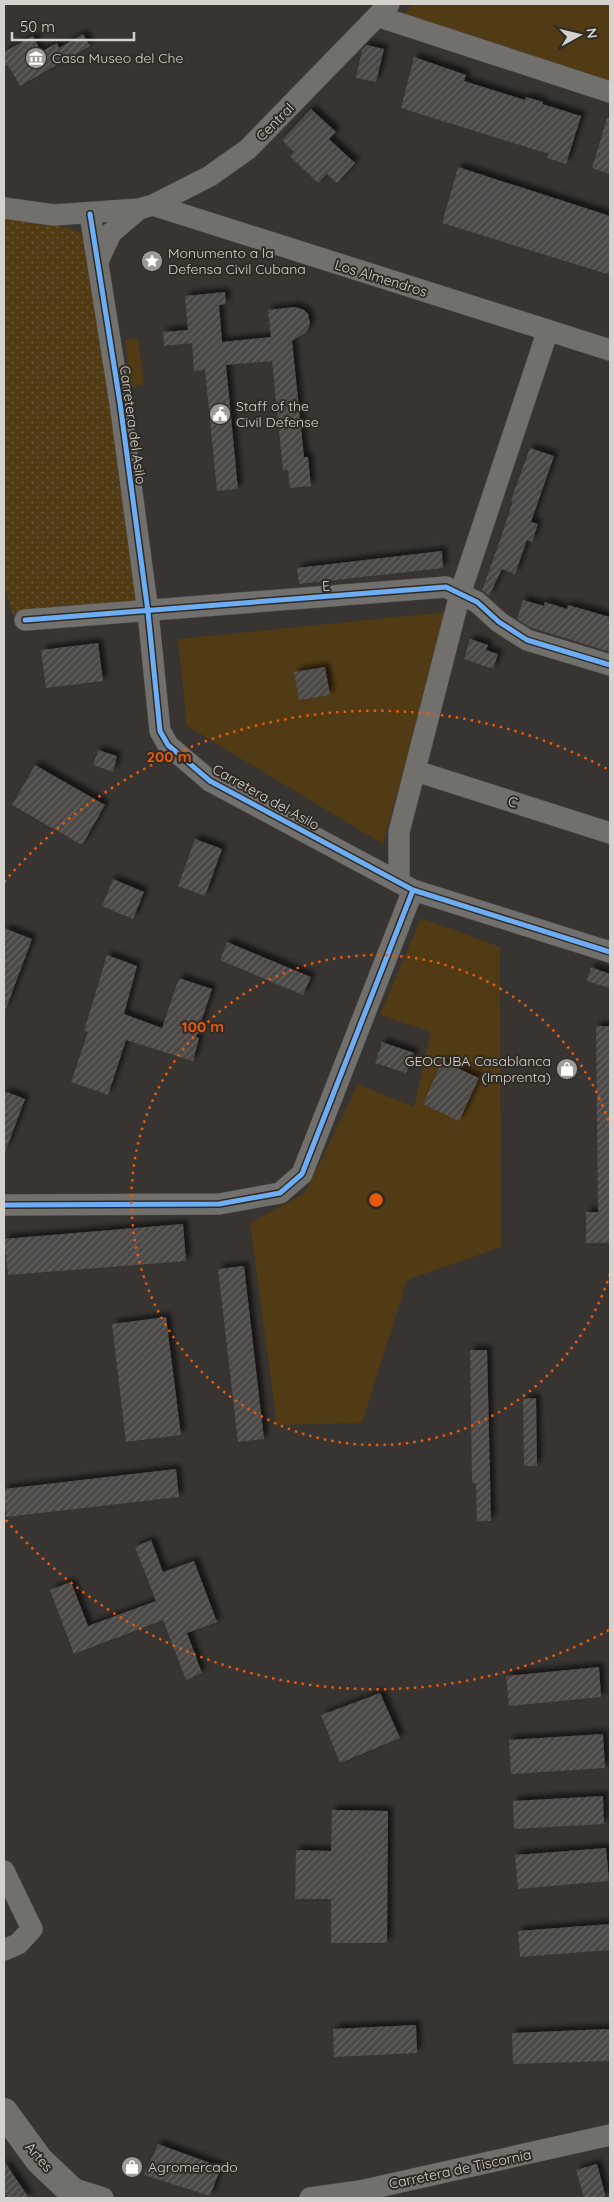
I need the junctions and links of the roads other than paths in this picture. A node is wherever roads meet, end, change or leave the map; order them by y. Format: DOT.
graph roads {
  1 [pos="383,10"];
  2 [pos="610,92"];
  3 [pos="146,207"];
  4 [pos="4,208"];
  5 [pos="90,214"];
  6 [pos="54,215"];
  7 [pos="93,238"];
  8 [pos="98,261"];
  9 [pos="548,330"];
  10 [pos="610,350"];
  11 [pos="460,594"];
  12 [pos="148,612"];
  13 [pos="25,620"];
  14 [pos="610,665"];
  15 [pos="416,771"];
  16 [pos="610,833"];
  17 [pos="406,886"];
  18 [pos="610,952"];
  19 [pos="4,1205"];
  20 [pos="4,1871"];
  21 [pos="4,1950"];
  22 [pos="4,2112"];
  23 [pos="610,2135"];
  24 [pos="72,2192"];
  25 [pos="362,2194"];
  26 [pos="104,2198"];
  27 [pos="310,2198"];
  1 -- 2 [label="street"];
  1 -- 3 [label="street, Central"];
  3 -- 5 [label="street"];
  3 -- 8 [label="street"];
  3 -- 9 [label="street, Los Almendros"];
  4 -- 6 [label="street"];
  5 -- 6 [label="street"];
  5 -- 7 [label="street, Carretera del Asilo"];
  6 -- 7 [label="street"];
  7 -- 8 [label="street, Carretera del Asilo"];
  8 -- 12 [label="street, Carretera del Asilo"];
  9 -- 10 [label="street, Los Almendros"];
  9 -- 11 [label="street"];
  11 -- 12 [label="street, E"];
  11 -- 14 [label="street, E"];
  11 -- 15 [label="street"];
  12 -- 13 [label="street, E"];
  12 -- 17 [label="street, Carretera del Asilo"];
  15 -- 16 [label="street, C"];
  15 -- 17 [label="street"];
  17 -- 18 [label="street, Carretera del Asilo"];
  17 -- 19 [label="street"];
  20 -- 21 [label="street"];
  22 -- 24 [label="main road, Artes"];
  23 -- 25 [label="street, Carretera de Tiscornia"];
  24 -- 26 [label="street"];
  25 -- 27 [label="street, Carretera de Tiscornia"];
}
